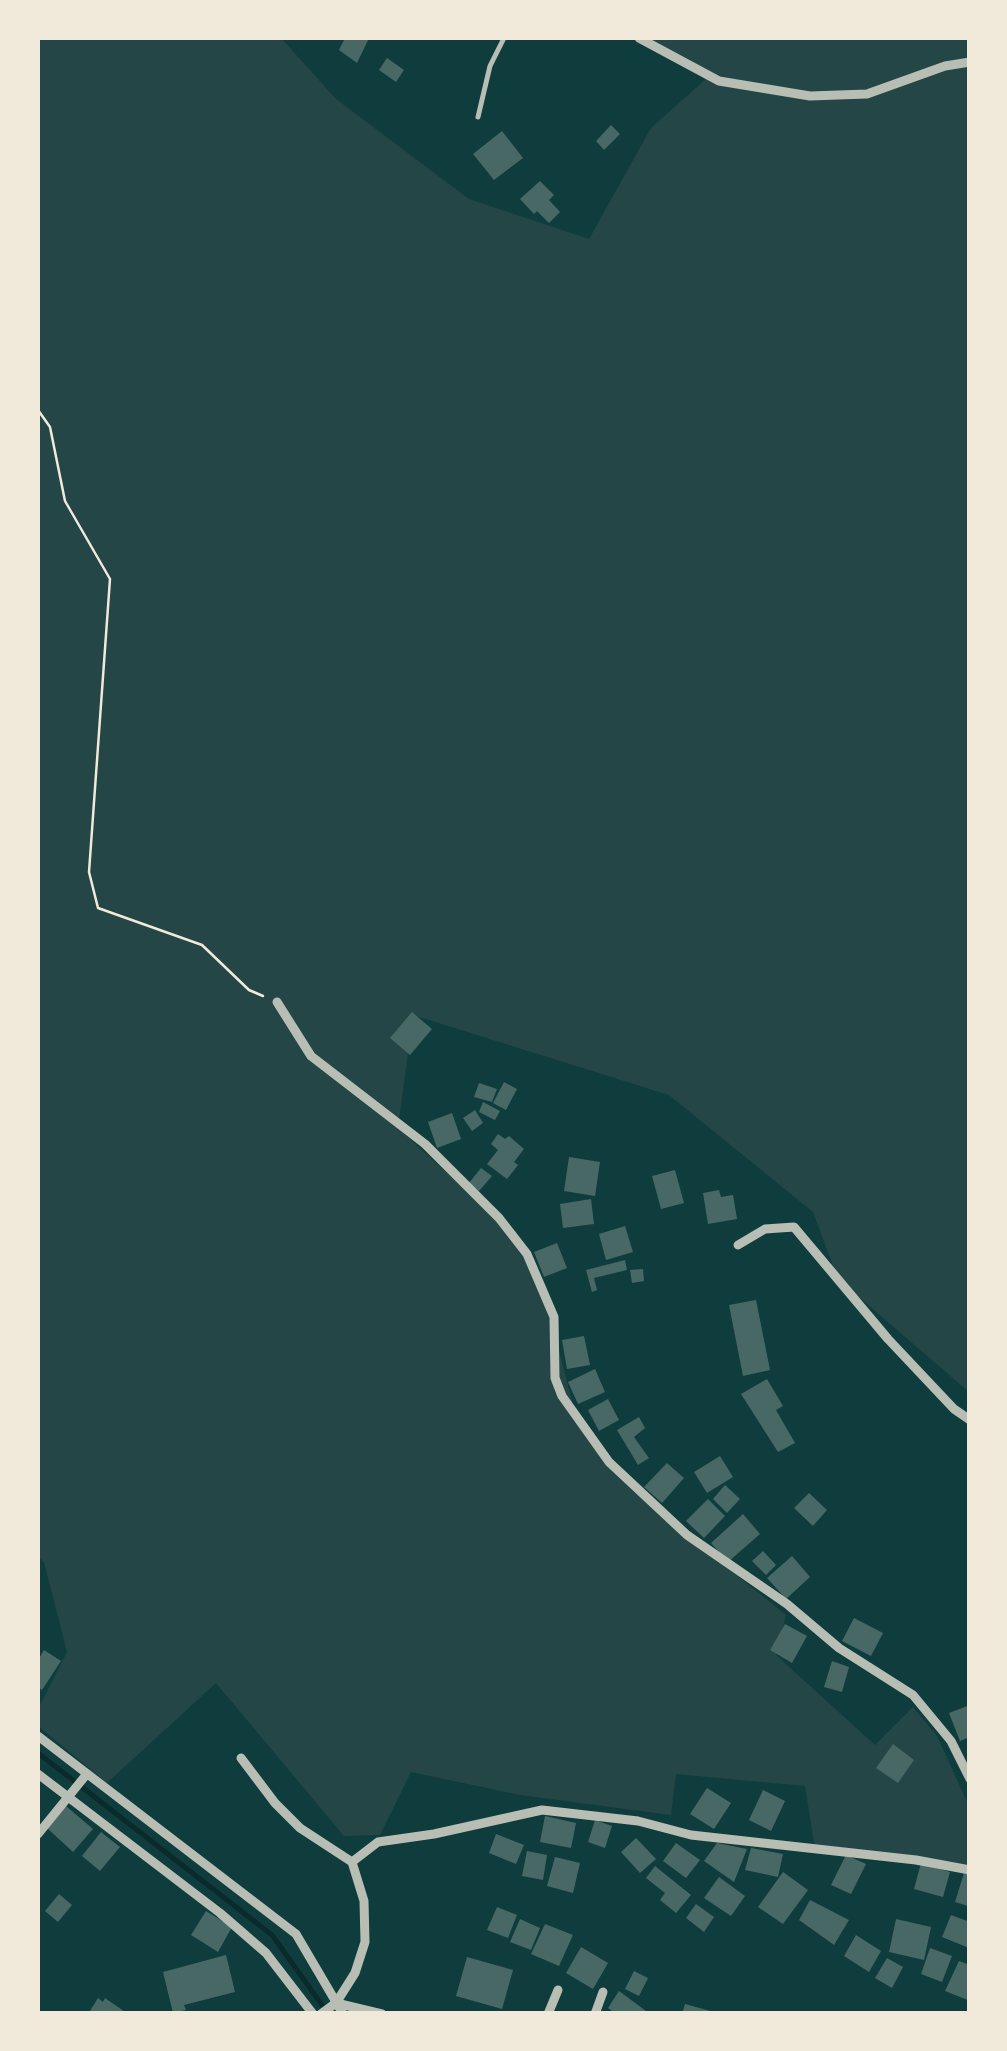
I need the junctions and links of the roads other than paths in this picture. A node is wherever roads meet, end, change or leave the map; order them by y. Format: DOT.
graph roads {
  1 [pos="504,38"];
  2 [pos="640,38"];
  3 [pos="970,62"];
  4 [pos="478,117"];
  5 [pos="277,1002"];
  6 [pos="738,1245"];
  7 [pos="970,1420"];
  8 [pos="38,1736"];
  9 [pos="241,1758"];
  10 [pos="38,1774"];
  11 [pos="86,1775"];
  12 [pos="970,1779"];
  13 [pos="67,1798"];
  14 [pos="38,1834"];
  15 [pos="352,1862"];
  16 [pos="970,1870"];
  17 [pos="558,1990"];
  18 [pos="603,1992"];
  19 [pos="336,2003"];
  20 [pos="313,2014"];
  21 [pos="321,2014"];
  22 [pos="343,2014"];
  23 [pos="382,2014"];
  24 [pos="548,2014"];
  25 [pos="595,2014"];
  1 -- 4 [label="lane"];
  2 -- 3 [label="street"];
  5 -- 12 [label="street"];
  6 -- 7 [label="street"];
  8 -- 11 [label="street"];
  9 -- 15 [label="street"];
  10 -- 13 [label="street"];
  11 -- 13 [label="street"];
  11 -- 19 [label="street"];
  13 -- 14 [label="street"];
  13 -- 20 [label="street"];
  15 -- 16 [label="street"];
  15 -- 19 [label="street"];
  17 -- 24 [label="street"];
  18 -- 25 [label="street"];
  19 -- 21 [label="street"];
  19 -- 22 [label="street"];
  19 -- 23 [label="street"];
}
